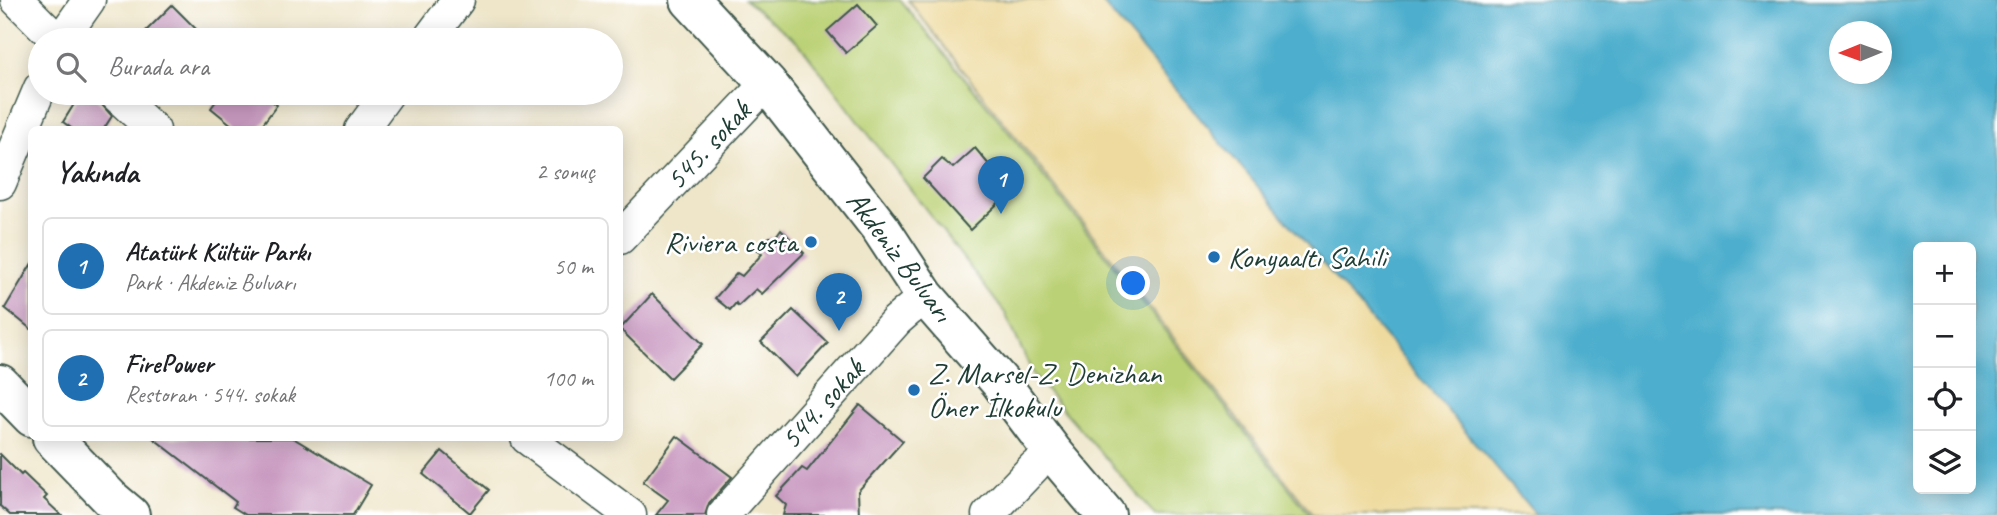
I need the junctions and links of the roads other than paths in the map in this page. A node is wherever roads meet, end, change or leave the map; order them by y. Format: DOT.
graph roads {
  1 [pos="18,0"];
  2 [pos="89,0"];
  3 [pos="458,0"];
  4 [pos="690,0"];
  5 [pos="47,28"];
  6 [pos="68,28"];
  7 [pos="437,28"];
  8 [pos="767,83"];
  9 [pos="33,105"];
  10 [pos="127,105"];
  11 [pos="379,105"];
  12 [pos="150,126"];
  13 [pos="364,126"];
  14 [pos="0,183"];
  15 [pos="623,235"];
  16 [pos="925,296"];
  17 [pos="0,384"];
  18 [pos="28,413"];
  19 [pos="55,441"];
  20 [pos="531,441"];
  21 [pos="1034,467"];
  22 [pos="116,510"];
  23 [pos="623,513"];
  24 [pos="723,515"];
  25 [pos="988,515"];
  26 [pos="1106,515"];
  1 -- 5 [label="street"];
  2 -- 6 [label="street"];
  3 -- 7 [label="street"];
  4 -- 8 [label="main road, Akdeniz Bulvarı"];
  8 -- 15 [label="street, 545. sokak"];
  8 -- 16 [label="main road, Akdeniz Bulvarı"];
  9 -- 14 [label="street"];
  10 -- 12 [label="street"];
  11 -- 13 [label="street"];
  16 -- 24 [label="street, 544. sokak"];
  16 -- 26 [label="main road, Akdeniz Bulvarı"];
  17 -- 18 [label="main road"];
  19 -- 22 [label="main road"];
  20 -- 23 [label="street"];
  21 -- 25 [label="street"];
}
